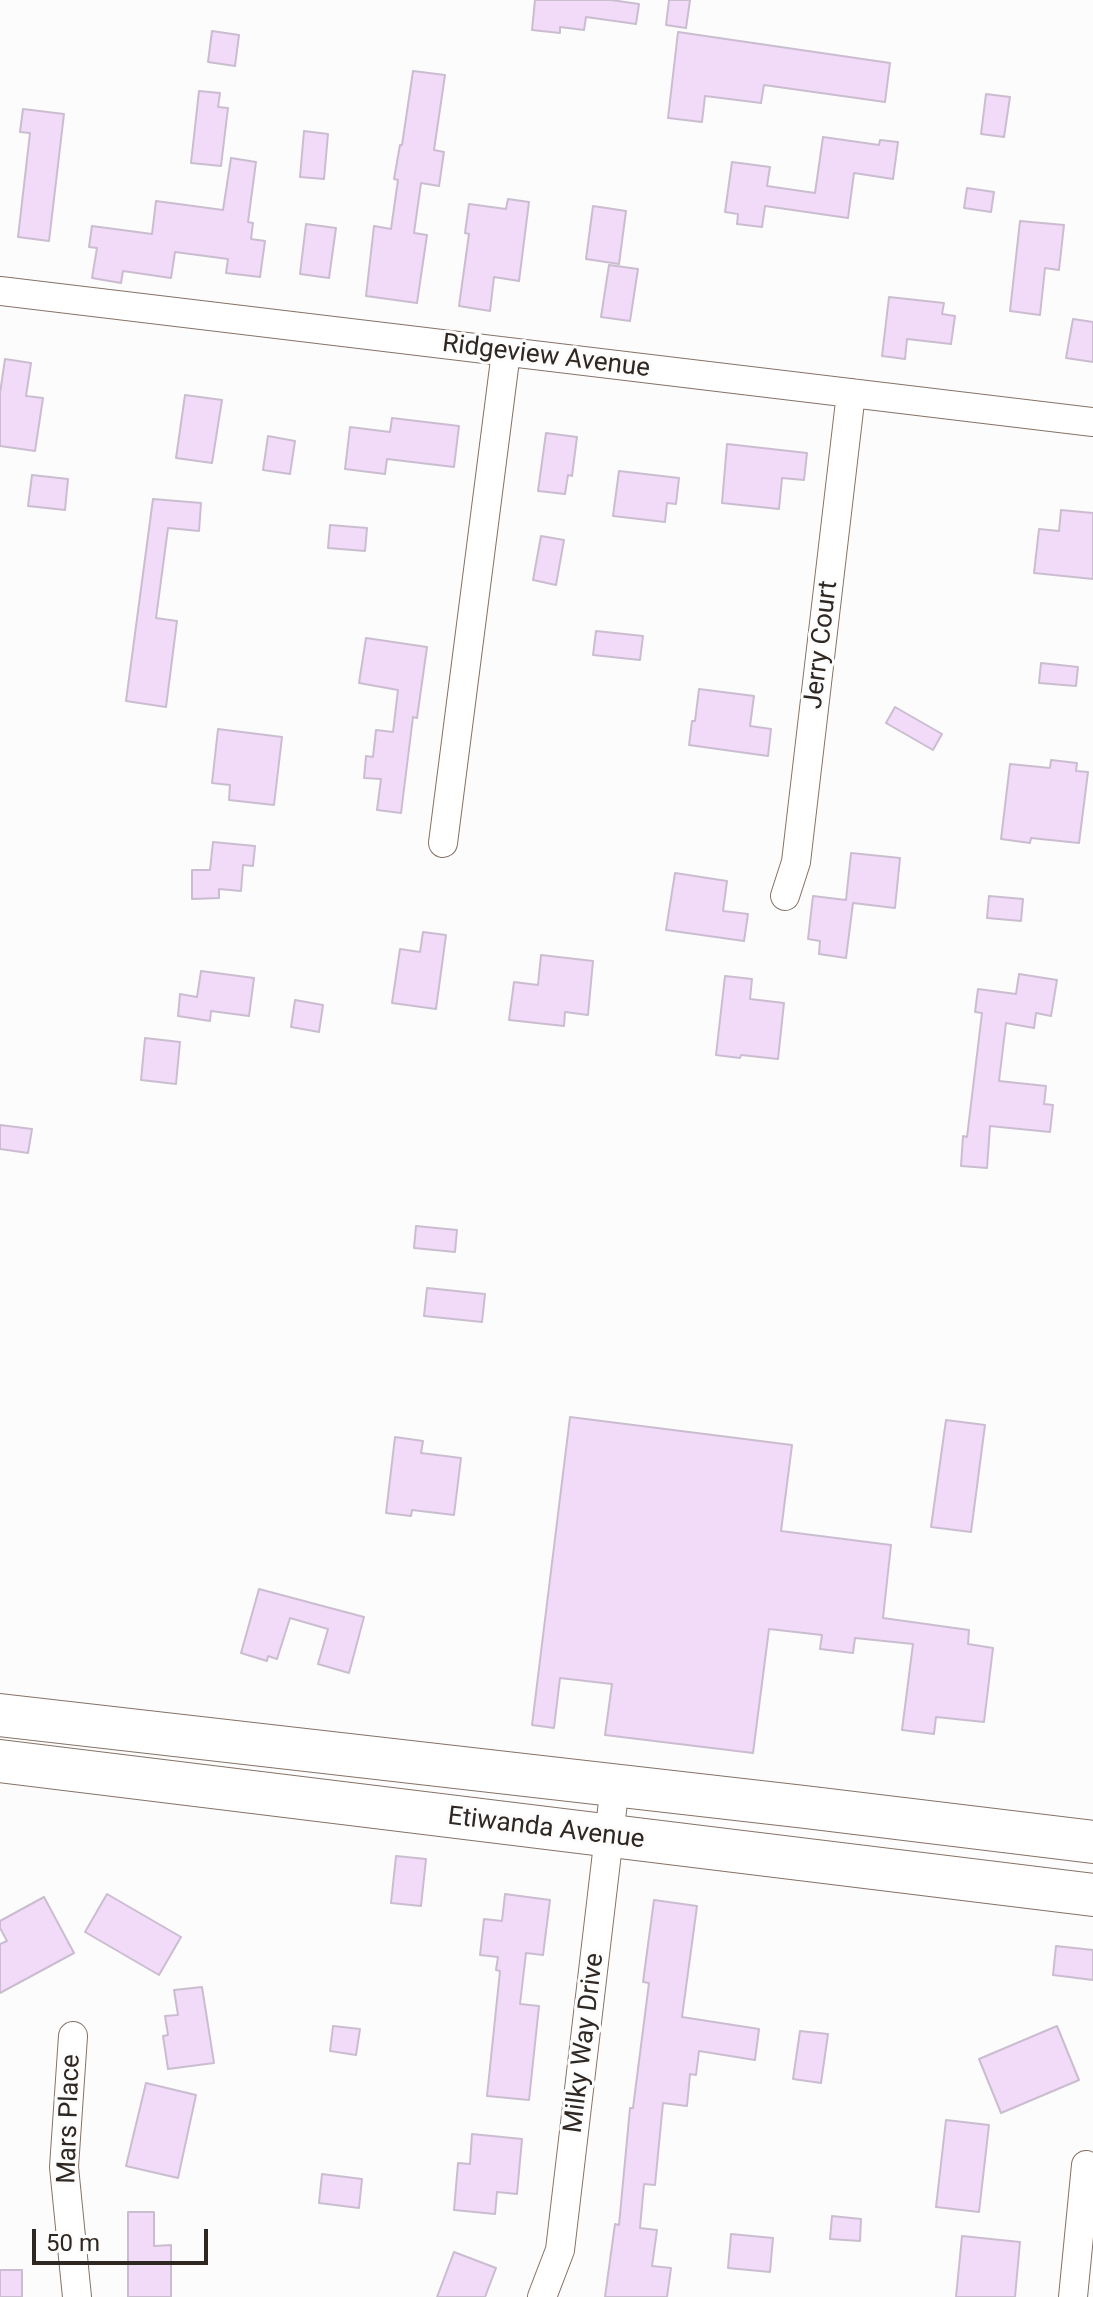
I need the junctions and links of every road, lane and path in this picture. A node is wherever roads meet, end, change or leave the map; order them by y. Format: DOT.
graph roads {
  1 [pos="0,291"];
  2 [pos="506,352"];
  3 [pos="851,393"];
  4 [pos="1093,422"];
  5 [pos="443,843"];
  6 [pos="785,896"];
  7 [pos="0,1715"];
  8 [pos="0,1761"];
  9 [pos="615,1785"];
  10 [pos="610,1837"];
  11 [pos="1093,1842"];
  12 [pos="1093,1895"];
  13 [pos="73,2036"];
  14 [pos="1086,2165"];
  15 [pos="77,2297"];
  16 [pos="542,2297"];
  17 [pos="1073,2297"];
  1 -- 2 [label="street, Ridgeview Avenue"];
  2 -- 3 [label="street, Ridgeview Avenue"];
  2 -- 5 [label="street"];
  3 -- 4 [label="street, Ridgeview Avenue"];
  3 -- 6 [label="street, Jerry Court"];
  7 -- 9 [label="main road, Etiwanda Avenue"];
  8 -- 10 [label="main road, Etiwanda Avenue"];
  9 -- 10 [label="street, Milky Way Drive"];
  9 -- 11 [label="main road, Etiwanda Avenue"];
  10 -- 12 [label="main road, Etiwanda Avenue"];
  10 -- 16 [label="street, Milky Way Drive"];
  13 -- 15 [label="street, Mars Place"];
  14 -- 17 [label="street"];
}
